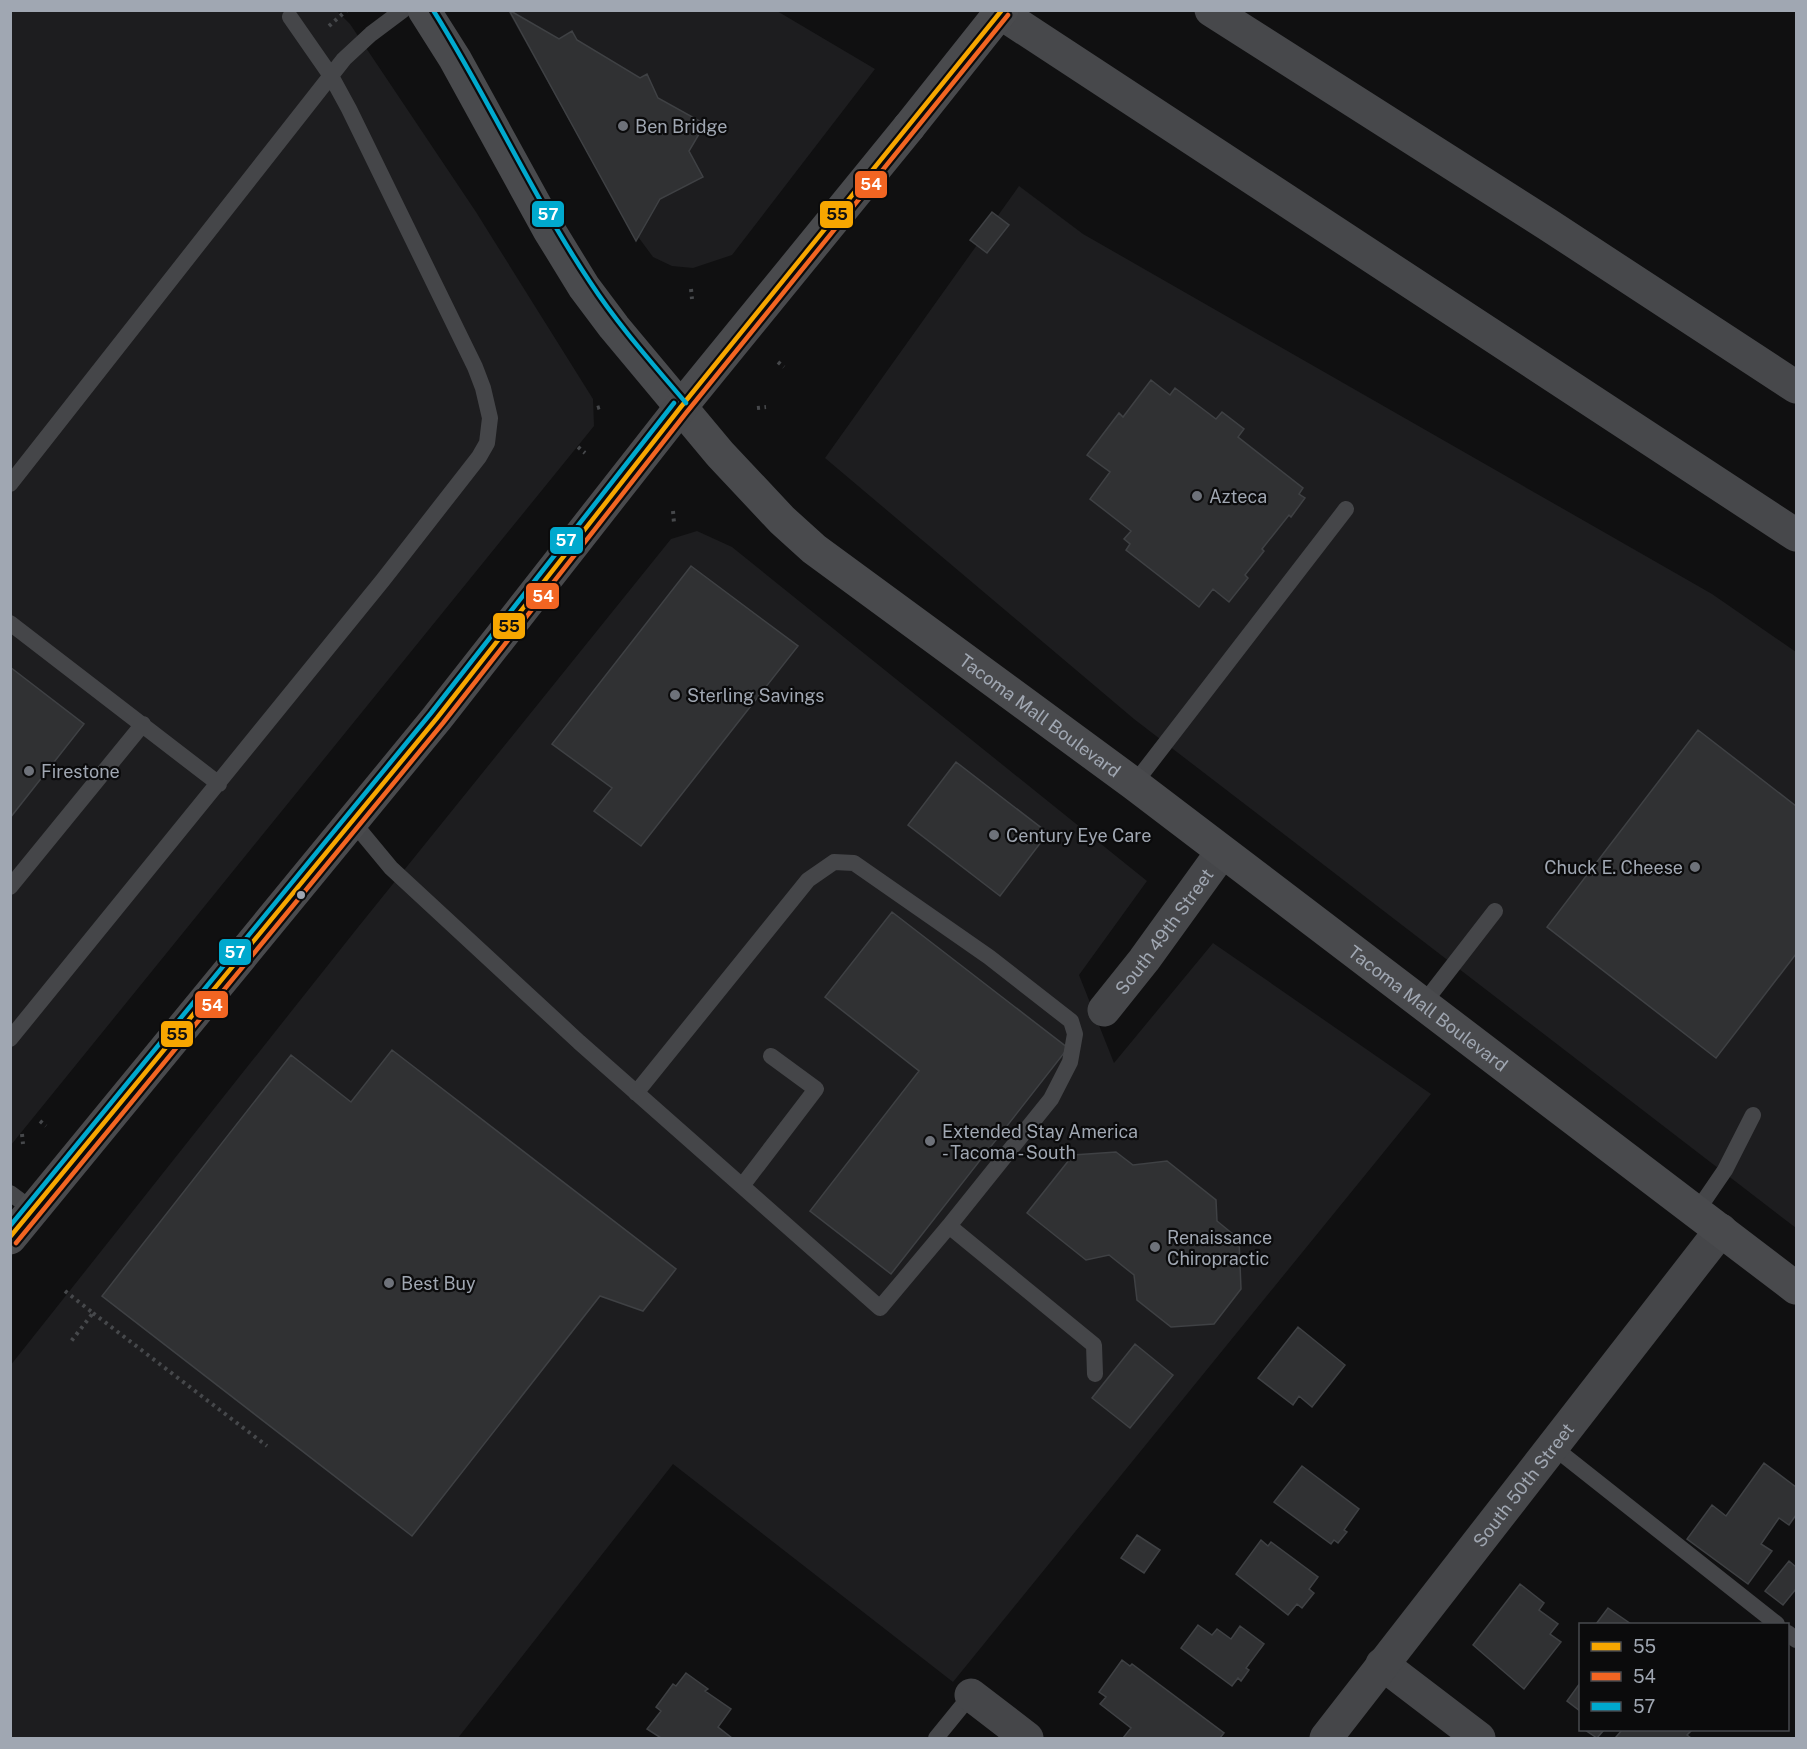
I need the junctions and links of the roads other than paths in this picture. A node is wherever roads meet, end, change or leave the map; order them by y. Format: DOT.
graph roads {
  1 [pos="996,10"];
  2 [pos="1002,10"];
  3 [pos="1211,10"];
  4 [pos="420,11"];
  5 [pos="290,17"];
  6 [pos="331,76"];
  7 [pos="1797,387"];
  8 [pos="680,408"];
  9 [pos="1642,435"];
  10 [pos="10,484"];
  11 [pos="1346,509"];
  12 [pos="1797,535"];
  13 [pos="1797,549"];
  14 [pos="10,623"];
  15 [pos="143,724"];
  16 [pos="219,784"];
  17 [pos="1134,784"];
  18 [pos="352,821"];
  19 [pos="1222,852"];
  20 [pos="10,887"];
  21 [pos="1495,911"];
  22 [pos="1423,1004"];
  23 [pos="1104,1010"];
  24 [pos="10,1039"];
  25 [pos="771,1056"];
  26 [pos="636,1093"];
  27 [pos="1753,1115"];
  28 [pos="742,1186"];
  29 [pos="22,1201"];
  30 [pos="1709,1220"];
  31 [pos="948,1226"];
  32 [pos="10,1238"];
  33 [pos="1797,1288"];
  34 [pos="1095,1374"];
  35 [pos="1552,1446"];
  36 [pos="1776,1623"];
  37 [pos="1382,1664"];
  38 [pos="971,1695"];
  39 [pos="936,1738"];
  40 [pos="1027,1738"];
  41 [pos="1326,1738"];
  42 [pos="1479,1738"];
  1 -- 9 [label="highway"];
  2 -- 8 [label="main road, bridge"];
  3 -- 7 [label="highway"];
  4 -- 6 [label="lane"];
  4 -- 8 [label="main road, Tacoma Mall Boulevard"];
  5 -- 6 [label="lane"];
  6 -- 10 [label="lane"];
  6 -- 16 [label="lane"];
  8 -- 17 [label="main road, Tacoma Mall Boulevard"];
  8 -- 18 [label="main road"];
  9 -- 12 [label="highway"];
  9 -- 13 [label="highway"];
  11 -- 17 [label="lane"];
  14 -- 15 [label="lane"];
  15 -- 16 [label="lane"];
  15 -- 20 [label="lane"];
  16 -- 24 [label="lane"];
  17 -- 19 [label="main road, Tacoma Mall Boulevard"];
  18 -- 26 [label="lane"];
  18 -- 29 [label="main road"];
  19 -- 22 [label="main road, Tacoma Mall Boulevard"];
  19 -- 23 [label="street, South 49th Street"];
  21 -- 22 [label="lane"];
  22 -- 30 [label="main road, Tacoma Mall Boulevard"];
  25 -- 28 [label="lane"];
  26 -- 28 [label="lane"];
  26 -- 31 [label="lane"];
  27 -- 30 [label="lane"];
  28 -- 31 [label="lane"];
  29 -- 32 [label="main road"];
  30 -- 33 [label="main road, Tacoma Mall Boulevard"];
  30 -- 35 [label="street, South 50th Street"];
  31 -- 34 [label="lane"];
  35 -- 36 [label="lane"];
  35 -- 37 [label="street, South 50th Street"];
  37 -- 41 [label="street, South 50th Street"];
  37 -- 42 [label="street"];
  38 -- 39 [label="lane"];
  38 -- 40 [label="street"];
}
